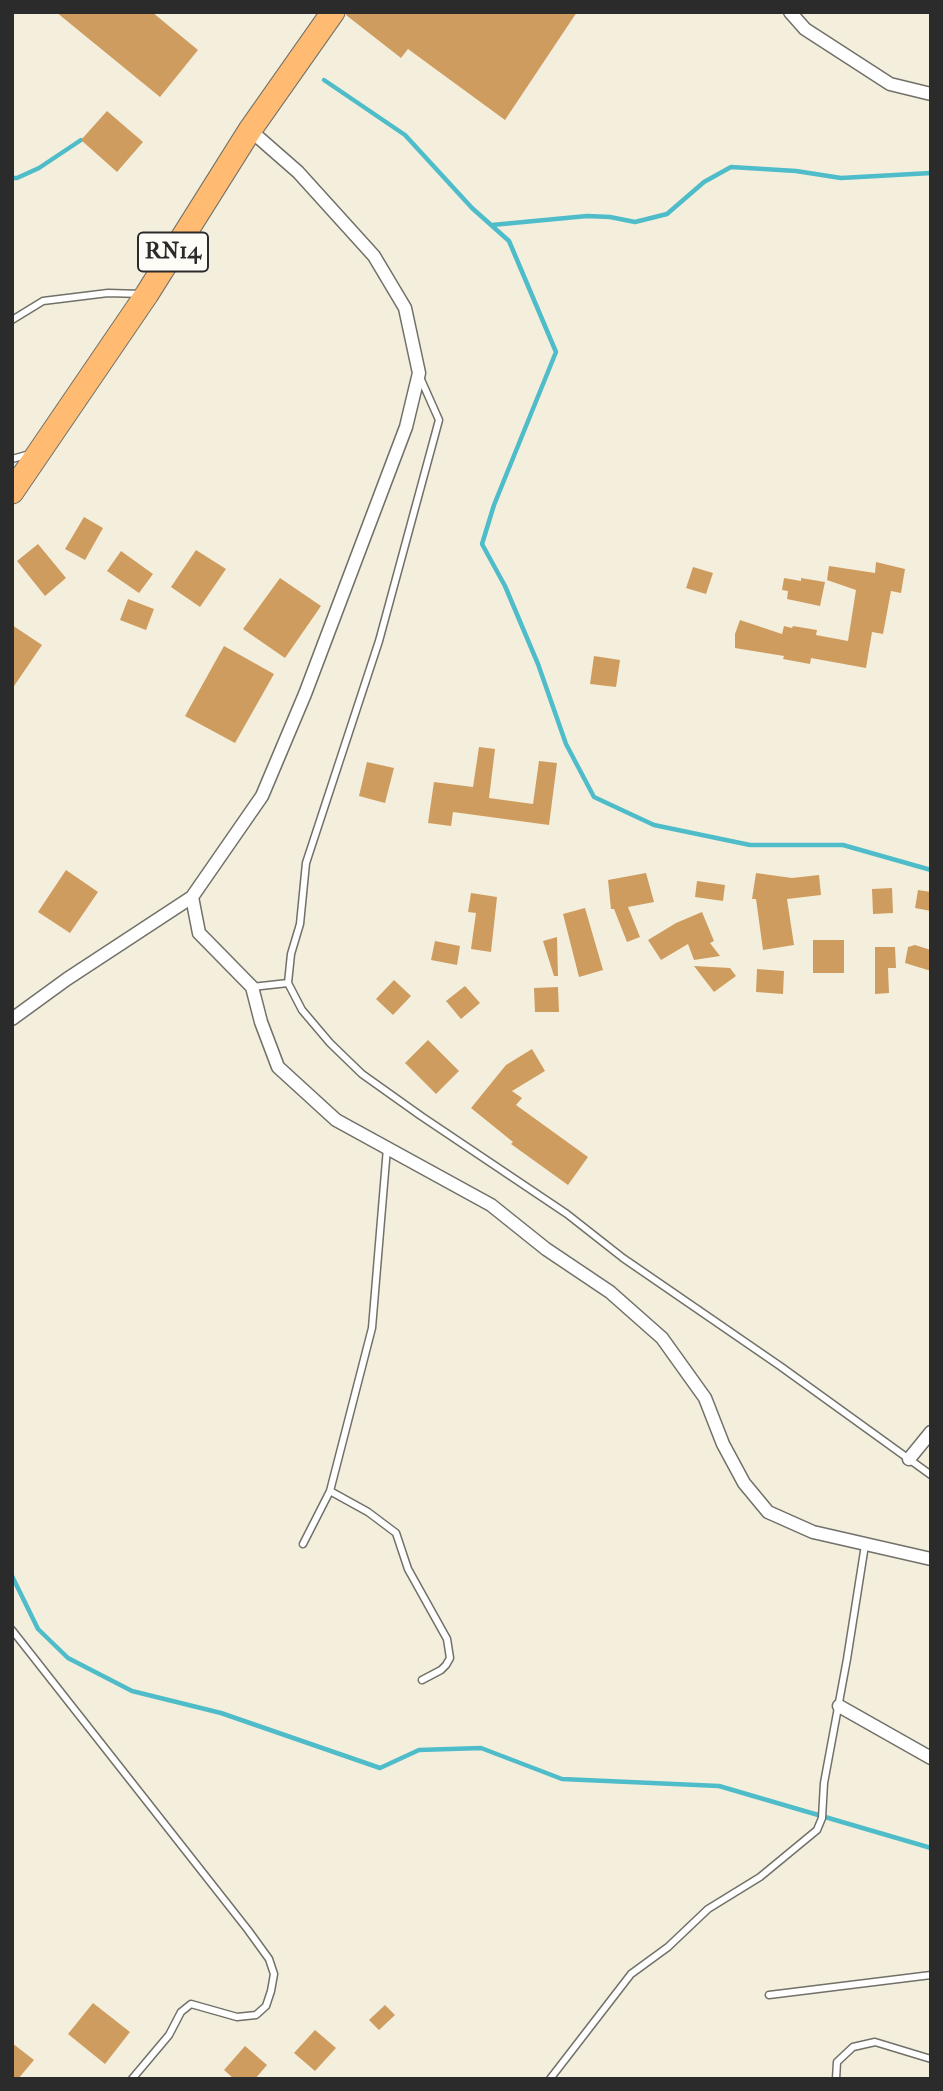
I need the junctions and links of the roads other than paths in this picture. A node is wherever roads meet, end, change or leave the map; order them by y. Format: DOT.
graph roads {
  1 [pos="790,12"];
  2 [pos="329,13"];
  3 [pos="931,94"];
  4 [pos="250,130"];
  5 [pos="147,294"];
  6 [pos="12,320"];
  7 [pos="419,373"];
  8 [pos="40,451"];
  9 [pos="12,459"];
  10 [pos="12,492"];
  11 [pos="192,897"];
  12 [pos="288,983"];
  13 [pos="252,987"];
  14 [pos="12,1019"];
  15 [pos="387,1149"];
  16 [pos="931,1432"];
  17 [pos="909,1459"];
  18 [pos="931,1475"];
  19 [pos="330,1491"];
  20 [pos="303,1544"];
  21 [pos="865,1545"];
  22 [pos="931,1559"];
  23 [pos="12,1630"];
  24 [pos="422,1680"];
  25 [pos="839,1706"];
  26 [pos="931,1758"];
  27 [pos="931,1975"];
  28 [pos="769,1995"];
  29 [pos="931,2059"];
  30 [pos="132,2079"];
  31 [pos="550,2079"];
  32 [pos="836,2079"];
  1 -- 3 [label="street"];
  2 -- 4 [label="highway, RN14"];
  4 -- 5 [label="highway, RN14"];
  4 -- 7 [label="street"];
  5 -- 6 [label="lane"];
  5 -- 8 [label="highway, RN14"];
  7 -- 11 [label="street"];
  7 -- 12 [label="lane"];
  8 -- 9 [label="lane"];
  8 -- 10 [label="highway, RN14"];
  11 -- 13 [label="street"];
  11 -- 14 [label="street"];
  12 -- 13 [label="lane"];
  12 -- 17 [label="lane"];
  13 -- 15 [label="street"];
  15 -- 19 [label="lane"];
  15 -- 21 [label="street"];
  16 -- 17 [label="street"];
  17 -- 18 [label="lane"];
  19 -- 20 [label="lane"];
  19 -- 24 [label="lane"];
  21 -- 22 [label="street"];
  21 -- 25 [label="lane"];
  23 -- 30 [label="lane"];
  25 -- 26 [label="street"];
  25 -- 31 [label="lane"];
  27 -- 28 [label="lane"];
  29 -- 32 [label="lane"];
}
